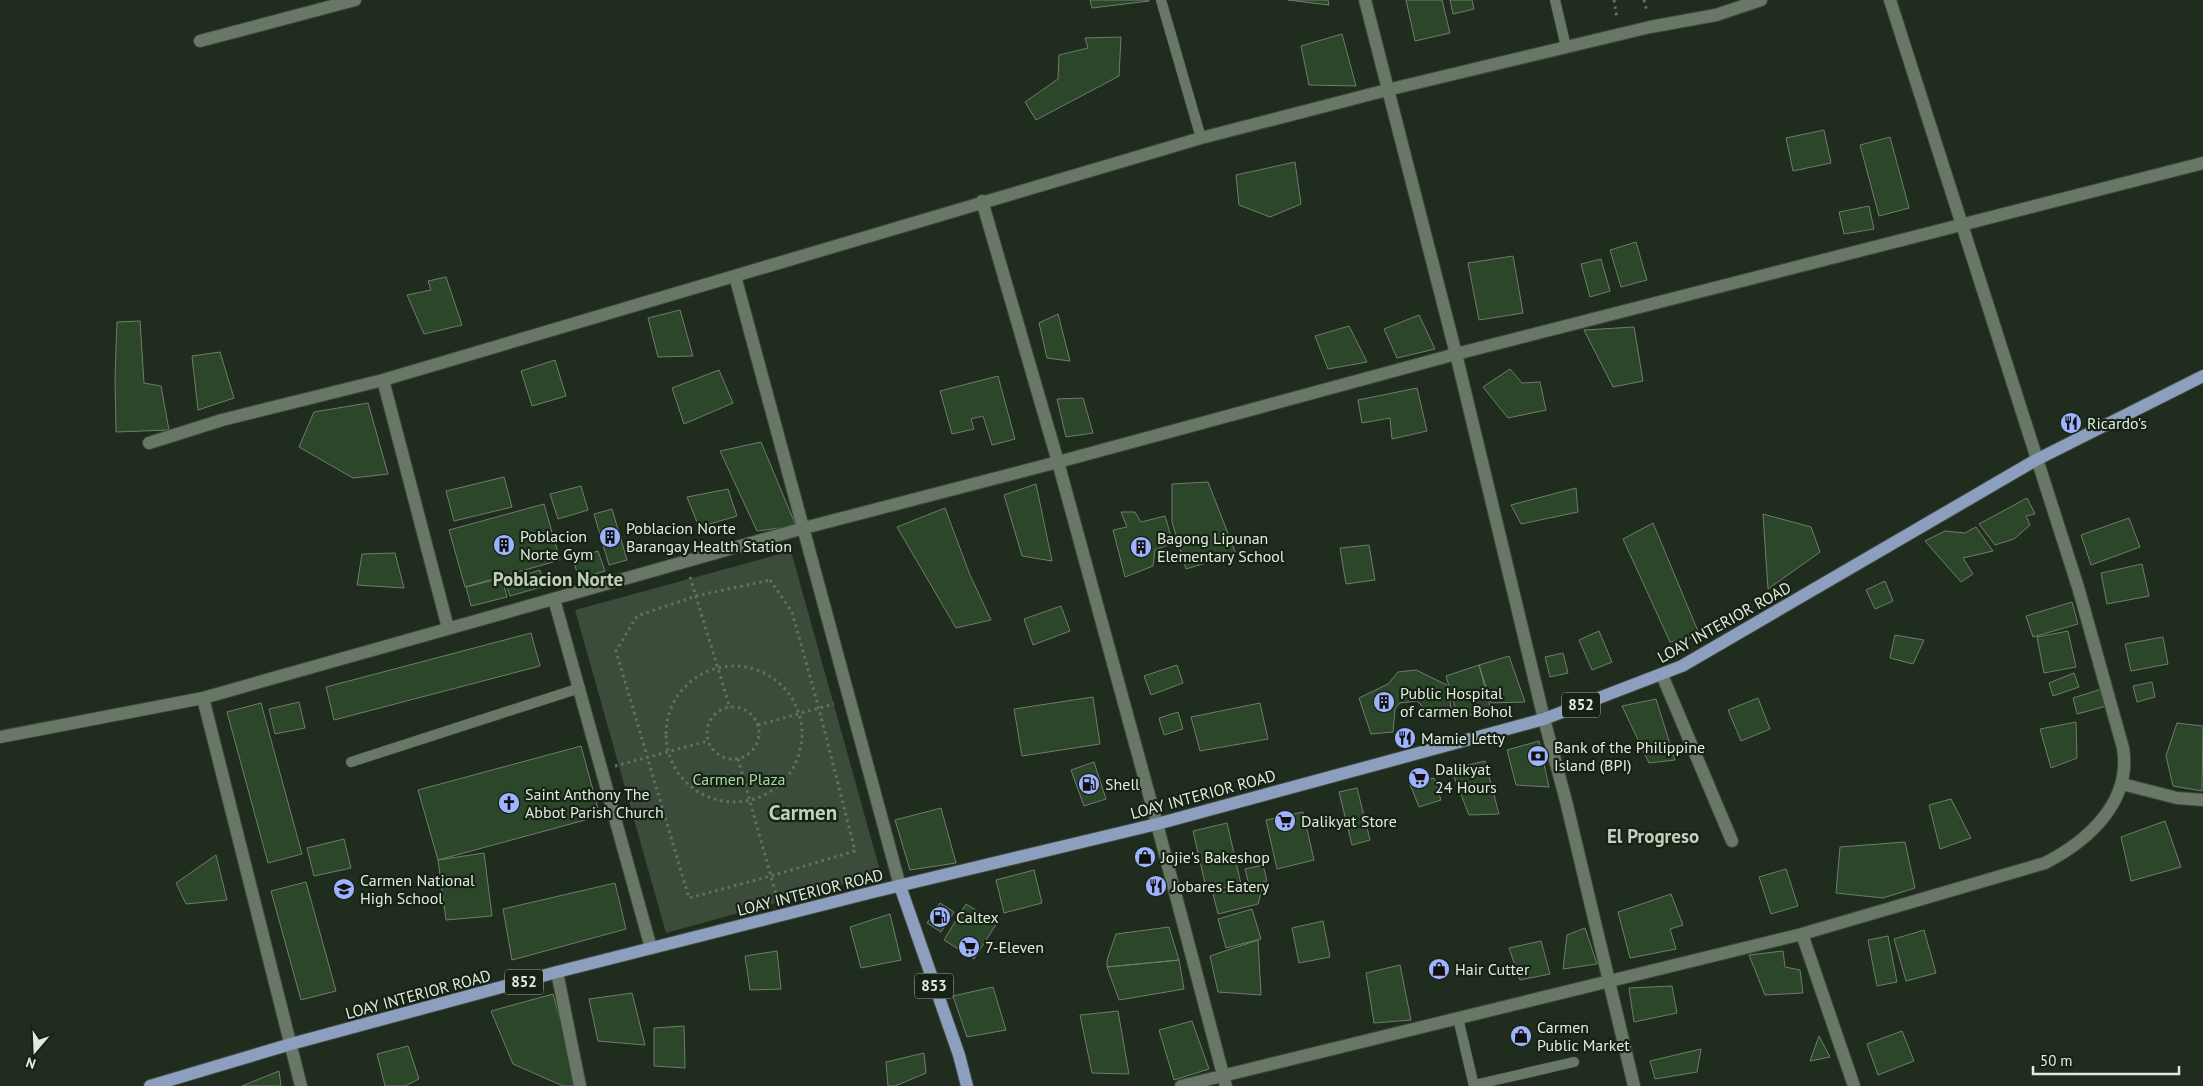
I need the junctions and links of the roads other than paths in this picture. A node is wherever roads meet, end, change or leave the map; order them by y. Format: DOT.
graph roads {
  1 [pos="355,0"];
  2 [pos="1161,0"];
  3 [pos="1365,0"];
  4 [pos="1555,0"];
  5 [pos="1761,0"];
  6 [pos="1890,0"];
  7 [pos="200,41"];
  8 [pos="1566,47"];
  9 [pos="1387,90"];
  10 [pos="1201,138"];
  11 [pos="2203,163"];
  12 [pos="982,201"];
  13 [pos="1962,226"];
  14 [pos="735,276"];
  15 [pos="1456,354"];
  16 [pos="2203,376"];
  17 [pos="383,380"];
  18 [pos="149,443"];
  19 [pos="2036,460"];
  20 [pos="1058,462"];
  21 [pos="804,528"];
  22 [pos="554,599"];
  23 [pos="448,628"];
  24 [pos="1662,675"];
  25 [pos="580,688"];
  26 [pos="204,698"];
  27 [pos="1544,719"];
  28 [pos="0,737"];
  29 [pos="351,762"];
  30 [pos="2122,784"];
  31 [pos="2203,800"];
  32 [pos="1157,824"];
  33 [pos="1732,841"];
  34 [pos="900,886"];
  35 [pos="1802,934"];
  36 [pos="651,948"];
  37 [pos="557,972"];
  38 [pos="1610,981"];
  39 [pos="1458,1018"];
  40 [pos="291,1044"];
  41 [pos="1574,1062"];
  42 [pos="1225,1081"];
  43 [pos="150,1086"];
  44 [pos="301,1086"];
  45 [pos="580,1086"];
  46 [pos="967,1086"];
  47 [pos="1181,1086"];
  48 [pos="1474,1086"];
  49 [pos="1634,1086"];
  50 [pos="1854,1086"];
  1 -- 7 [label="street"];
  2 -- 10 [label="lane"];
  3 -- 9 [label="street"];
  4 -- 8 [label="lane"];
  5 -- 8 [label="street"];
  6 -- 13 [label="street"];
  8 -- 9 [label="street"];
  9 -- 10 [label="street"];
  9 -- 15 [label="street"];
  10 -- 12 [label="street"];
  11 -- 13 [label="street"];
  12 -- 14 [label="street"];
  12 -- 20 [label="street"];
  13 -- 15 [label="street"];
  13 -- 19 [label="street"];
  14 -- 17 [label="street"];
  14 -- 21 [label="street"];
  15 -- 20 [label="street"];
  15 -- 27 [label="street"];
  16 -- 19 [label="main road, LOAY INTERIOR ROAD / 852"];
  17 -- 18 [label="street"];
  17 -- 23 [label="street"];
  19 -- 24 [label="main road, LOAY INTERIOR ROAD / 852"];
  19 -- 30 [label="street"];
  20 -- 21 [label="street"];
  20 -- 32 [label="street"];
  21 -- 22 [label="street"];
  21 -- 34 [label="street"];
  22 -- 23 [label="street"];
  22 -- 25 [label="street"];
  23 -- 26 [label="street"];
  24 -- 27 [label="main road, LOAY INTERIOR ROAD / 852"];
  24 -- 33 [label="street"];
  25 -- 29 [label="lane"];
  25 -- 36 [label="street"];
  26 -- 28 [label="street"];
  26 -- 40 [label="street"];
  27 -- 32 [label="main road, LOAY INTERIOR ROAD / 852"];
  27 -- 38 [label="street"];
  30 -- 31 [label="street"];
  30 -- 35 [label="street"];
  32 -- 34 [label="main road, LOAY INTERIOR ROAD / 852"];
  32 -- 42 [label="street"];
  34 -- 36 [label="main road, LOAY INTERIOR ROAD / 852"];
  34 -- 46 [label="main road, 853"];
  35 -- 38 [label="street"];
  35 -- 50 [label="street"];
  36 -- 37 [label="main road, LOAY INTERIOR ROAD / 852"];
  37 -- 40 [label="main road, LOAY INTERIOR ROAD / 852"];
  37 -- 45 [label="street"];
  38 -- 39 [label="street"];
  38 -- 49 [label="street"];
  39 -- 42 [label="street"];
  39 -- 48 [label="lane"];
  40 -- 43 [label="main road, LOAY INTERIOR ROAD / 852"];
  40 -- 44 [label="street"];
  41 -- 48 [label="lane"];
  42 -- 47 [label="street"];
}
